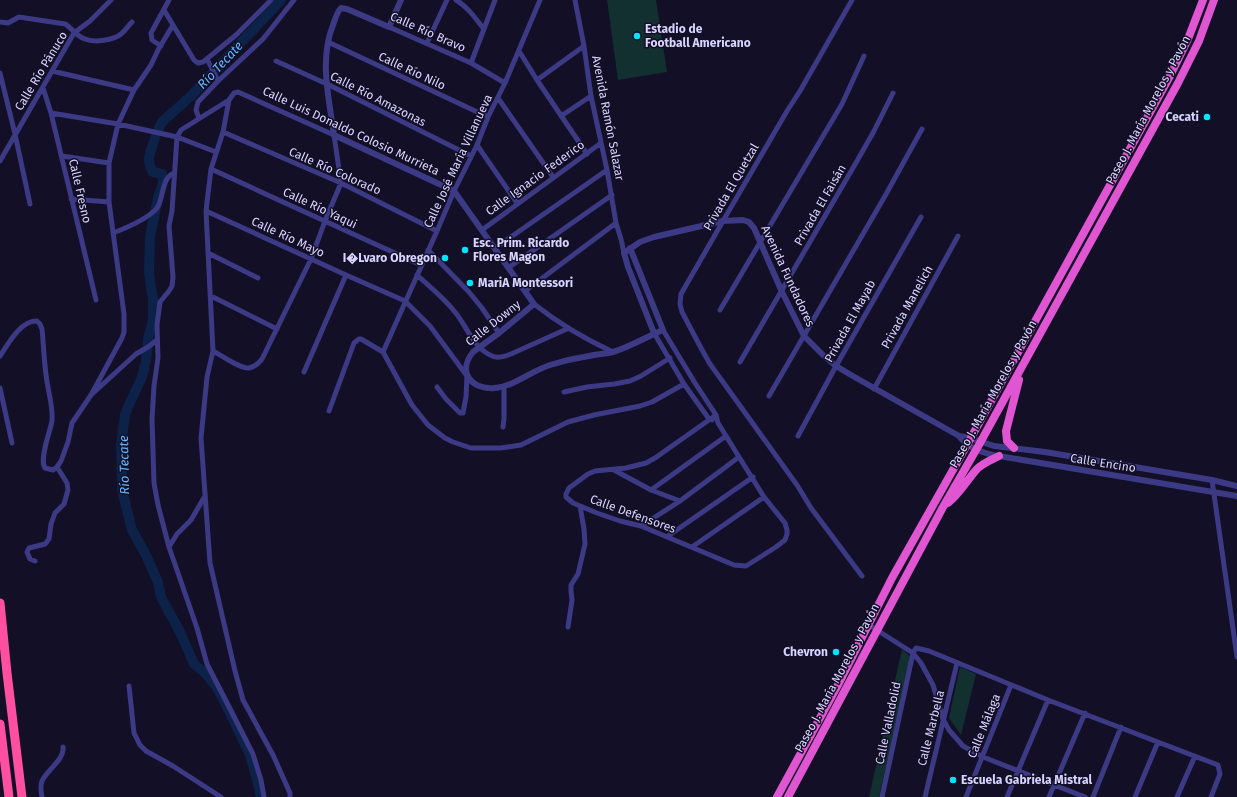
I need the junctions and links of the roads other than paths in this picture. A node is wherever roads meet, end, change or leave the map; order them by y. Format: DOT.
graph roads {
  1 [pos="111,0"];
  2 [pos="169,0"];
  3 [pos="271,0"];
  4 [pos="294,0"];
  5 [pos="400,0"];
  6 [pos="447,0"];
  7 [pos="456,0"];
  8 [pos="495,0"];
  9 [pos="540,0"];
  10 [pos="576,0"];
  11 [pos="852,0"];
  12 [pos="1203,0"];
  13 [pos="1214,0"];
  14 [pos="164,10"];
  15 [pos="0,22"];
  16 [pos="132,22"];
  17 [pos="173,25"];
  18 [pos="389,27"];
  19 [pos="484,29"];
  20 [pos="74,33"];
  21 [pos="328,42"];
  22 [pos="427,43"];
  23 [pos="161,46"];
  24 [pos="584,46"];
  25 [pos="519,51"];
  26 [pos="864,56"];
  27 [pos="206,59"];
  28 [pos="276,61"];
  29 [pos="471,63"];
  30 [pos="52,71"];
  31 [pos="0,74"];
  32 [pos="537,80"];
  33 [pos="218,81"];
  34 [pos="505,83"];
  35 [pos="327,84"];
  36 [pos="43,88"];
  37 [pos="134,90"];
  38 [pos="893,93"];
  39 [pos="591,96"];
  40 [pos="498,98"];
  41 [pos="229,100"];
  42 [pos="51,113"];
  43 [pos="561,116"];
  44 [pos="488,117"];
  45 [pos="198,118"];
  46 [pos="118,124"];
  47 [pos="922,129"];
  48 [pos="223,132"];
  49 [pos="15,134"];
  50 [pos="334,135"];
  51 [pos="177,137"];
  52 [pos="601,143"];
  53 [pos="477,146"];
  54 [pos="216,152"];
  55 [pos="587,154"];
  56 [pos="62,156"];
  57 [pos="471,156"];
  58 [pos="0,161"];
  59 [pos="109,163"];
  60 [pos="211,169"];
  61 [pos="607,170"];
  62 [pos="174,173"];
  63 [pos="553,177"];
  64 [pos="342,183"];
  65 [pos="454,191"];
  66 [pos="612,195"];
  67 [pos="71,199"];
  68 [pos="109,202"];
  69 [pos="517,203"];
  70 [pos="30,204"];
  71 [pos="206,211"];
  72 [pos="921,217"];
  73 [pos="325,221"];
  74 [pos="723,221"];
  75 [pos="616,223"];
  76 [pos="482,230"];
  77 [pos="437,231"];
  78 [pos="113,233"];
  79 [pos="958,236"];
  80 [pos="621,239"];
  81 [pos="761,242"];
  82 [pos="495,248"];
  83 [pos="630,248"];
  84 [pos="428,250"];
  85 [pos="208,253"];
  86 [pos="624,253"];
  87 [pos="311,259"];
  88 [pos="421,265"];
  89 [pos="508,268"];
  90 [pos="346,275"];
  91 [pos="417,275"];
  92 [pos="258,278"];
  93 [pos="525,291"];
  94 [pos="782,292"];
  95 [pos="210,296"];
  96 [pos="96,300"];
  97 [pos="405,301"];
  98 [pos="534,304"];
  99 [pos="720,310"];
  100 [pos="569,328"];
  101 [pos="277,329"];
  102 [pos="663,330"];
  103 [pos="499,334"];
  104 [pos="654,334"];
  105 [pos="804,336"];
  106 [pos="157,340"];
  107 [pos="480,347"];
  108 [pos="213,351"];
  109 [pos="383,352"];
  110 [pos="613,352"];
  111 [pos="0,356"];
  112 [pos="670,358"];
  113 [pos="740,362"];
  114 [pos="836,366"];
  115 [pos="1022,367"];
  116 [pos="304,372"];
  117 [pos="466,376"];
  118 [pos="684,384"];
  119 [pos="504,386"];
  120 [pos="437,387"];
  121 [pos="0,388"];
  122 [pos="874,389"];
  123 [pos="564,392"];
  124 [pos="91,395"];
  125 [pos="769,396"];
  126 [pos="329,411"];
  127 [pos="716,414"];
  128 [pos="709,419"];
  129 [pos="718,423"];
  130 [pos="503,427"];
  131 [pos="726,436"];
  132 [pos="798,436"];
  133 [pos="969,442"];
  134 [pos="12,443"];
  135 [pos="978,446"];
  136 [pos="1014,448"];
  137 [pos="999,456"];
  138 [pos="738,457"];
  139 [pos="57,467"];
  140 [pos="613,470"];
  141 [pos="753,477"];
  142 [pos="1212,480"];
  143 [pos="1237,486"];
  144 [pos="651,490"];
  145 [pos="1213,492"];
  146 [pos="205,496"];
  147 [pos="1237,496"];
  148 [pos="764,497"];
  149 [pos="680,501"];
  150 [pos="580,506"];
  151 [pos="943,507"];
  152 [pos="641,526"];
  153 [pos="668,536"];
  154 [pos="168,547"];
  155 [pos="692,547"];
  156 [pos="35,561"];
  157 [pos="739,566"];
  158 [pos="862,576"];
  159 [pos="0,602"];
  160 [pos="869,625"];
  161 [pos="568,627"];
  162 [pos="877,630"];
  163 [pos="913,653"];
  164 [pos="1237,657"];
  165 [pos="957,663"];
  166 [pos="1011,685"];
  167 [pos="129,686"];
  168 [pos="1048,700"];
  169 [pos="1085,713"];
  170 [pos="943,719"];
  171 [pos="0,724"];
  172 [pos="1121,728"];
  173 [pos="1158,742"];
  174 [pos="63,747"];
  175 [pos="1195,756"];
  176 [pos="982,757"];
  177 [pos="1018,771"];
  178 [pos="1054,785"];
  179 [pos="9,797"];
  180 [pos="22,797"];
  181 [pos="42,797"];
  182 [pos="221,797"];
  183 [pos="264,797"];
  184 [pos="290,797"];
  185 [pos="777,797"];
  186 [pos="788,797"];
  187 [pos="882,797"];
  188 [pos="925,797"];
  189 [pos="966,797"];
  190 [pos="1007,797"];
  191 [pos="1049,797"];
  192 [pos="1085,797"];
  193 [pos="1093,797"];
  194 [pos="1135,797"];
  195 [pos="1177,797"];
  196 [pos="1211,797"];
  1 -- 20 [label="street, Calle Río Pánuco"];
  2 -- 14 [label="street"];
  3 -- 27 [label="street"];
  4 -- 33 [label="street"];
  5 -- 18 [label="street"];
  6 -- 22 [label="street"];
  7 -- 19 [label="street"];
  8 -- 19 [label="street"];
  9 -- 25 [label="street, Calle José María Villanueva"];
  10 -- 24 [label="street, Avenida Ramón Salazar"];
  11 -- 74 [label="street, Privada El Quetzal"];
  12 -- 133 [label="highway, Paseo J. María Morelos y Pavón"];
  13 -- 115 [label="highway, Paseo J. María Morelos y Pavón"];
  14 -- 17 [label="street"];
  14 -- 23 [label="street"];
  15 -- 20 [label="street"];
  16 -- 20 [label="street"];
  17 -- 23 [label="street"];
  17 -- 27 [label="street"];
  18 -- 21 [label="street, Calle Río Bravo"];
  18 -- 22 [label="street, Calle Río Bravo"];
  19 -- 29 [label="street"];
  20 -- 30 [label="street, Calle Río Pánuco"];
  21 -- 35 [label="street"];
  21 -- 44 [label="street, Calle Río Nilo"];
  22 -- 29 [label="street, Calle Río Bravo"];
  23 -- 37 [label="street"];
  24 -- 32 [label="street"];
  24 -- 39 [label="street, Avenida Ramón Salazar"];
  25 -- 32 [label="street"];
  25 -- 34 [label="street, Calle José María Villanueva"];
  26 -- 81 [label="street"];
  27 -- 33 [label="street"];
  28 -- 35 [label="street, Calle Río Amazonas"];
  29 -- 34 [label="street, Calle Río Bravo"];
  30 -- 36 [label="street, Calle Río Pánuco"];
  30 -- 37 [label="street"];
  31 -- 49 [label="street"];
  32 -- 43 [label="street"];
  33 -- 45 [label="street"];
  34 -- 40 [label="street, Calle José María Villanueva"];
  35 -- 50 [label="street"];
  35 -- 57 [label="street, Calle Río Amazonas"];
  36 -- 42 [label="street, Calle Fresno"];
  36 -- 49 [label="street, Calle Río Pánuco"];
  37 -- 46 [label="street"];
  38 -- 94 [label="street, Privada El Faisán"];
  39 -- 43 [label="street"];
  39 -- 52 [label="street, Avenida Ramón Salazar"];
  40 -- 44 [label="street, Calle José María Villanueva"];
  40 -- 63 [label="street"];
  41 -- 45 [label="street"];
  41 -- 48 [label="street"];
  41 -- 50 [label="street, Calle Luis Donaldo Colosio Murrieta"];
  42 -- 46 [label="street"];
  42 -- 56 [label="street, Calle Fresno"];
  43 -- 55 [label="street"];
  44 -- 53 [label="street, Calle José María Villanueva"];
  45 -- 51 [label="street"];
  46 -- 51 [label="street"];
  46 -- 59 [label="street"];
  47 -- 105 [label="street"];
  48 -- 54 [label="street"];
  48 -- 64 [label="street, Calle Río Colorado"];
  49 -- 58 [label="street, Calle Río Pánuco"];
  49 -- 70 [label="street"];
  50 -- 64 [label="street"];
  50 -- 65 [label="street, Calle Luis Donaldo Colosio Murrieta"];
  51 -- 54 [label="street"];
  51 -- 62 [label="street"];
  52 -- 55 [label="street, Calle Ignacio Federico"];
  52 -- 61 [label="street, Avenida Ramón Salazar"];
  53 -- 57 [label="street, Calle José María Villanueva"];
  53 -- 69 [label="street"];
  54 -- 60 [label="street"];
  55 -- 63 [label="street, Calle Ignacio Federico"];
  56 -- 59 [label="street"];
  56 -- 67 [label="street, Calle Fresno"];
  57 -- 65 [label="street, Calle José María Villanueva"];
  59 -- 68 [label="street"];
  60 -- 71 [label="street"];
  60 -- 73 [label="street, Calle Río Yaqui"];
  61 -- 66 [label="street, Avenida Ramón Salazar"];
  61 -- 82 [label="street"];
  62 -- 78 [label="street"];
  62 -- 106 [label="street"];
  63 -- 69 [label="street, Calle Ignacio Federico"];
  64 -- 73 [label="street"];
  64 -- 77 [label="street, Calle Río Colorado"];
  65 -- 76 [label="street"];
  65 -- 77 [label="street, Calle José María Villanueva"];
  66 -- 75 [label="street, Avenida Ramón Salazar"];
  66 -- 89 [label="street"];
  67 -- 68 [label="street"];
  67 -- 96 [label="street, Calle Fresno"];
  68 -- 78 [label="street"];
  69 -- 76 [label="street, Calle Ignacio Federico"];
  71 -- 85 [label="street"];
  71 -- 87 [label="street, Calle Río Mayo"];
  72 -- 114 [label="street, Privada El Mayab"];
  73 -- 87 [label="street"];
  73 -- 88 [label="street, Calle Río Yaqui"];
  74 -- 81 [label="street, Avenida Fundadores"];
  74 -- 83 [label="street, Avenida Fundadores"];
  74 -- 158 [label="street, Privada El Quetzal"];
  75 -- 80 [label="street, Avenida Ramón Salazar"];
  75 -- 93 [label="street"];
  76 -- 82 [label="street"];
  77 -- 84 [label="street, Calle José María Villanueva"];
  78 -- 124 [label="street"];
  79 -- 122 [label="street, Privada Manelich"];
  80 -- 83 [label="street, Avenida Ramón Salazar"];
  80 -- 86 [label="street, Avenida Ramón Salazar"];
  81 -- 94 [label="street, Avenida Fundadores"];
  81 -- 99 [label="street"];
  82 -- 89 [label="street"];
  83 -- 86 [label="street, Avenida Fundadores"];
  83 -- 102 [label="street, Avenida Ramón Salazar"];
  84 -- 88 [label="street, Calle José María Villanueva"];
  84 -- 103 [label="street"];
  85 -- 92 [label="street"];
  85 -- 95 [label="street"];
  86 -- 104 [label="street, Avenida Ramón Salazar"];
  87 -- 90 [label="street, Calle Río Mayo"];
  87 -- 101 [label="street"];
  88 -- 91 [label="street, Calle José María Villanueva"];
  89 -- 93 [label="street"];
  90 -- 97 [label="street, Calle Río Mayo"];
  90 -- 116 [label="street"];
  91 -- 97 [label="street, Calle José María Villanueva"];
  91 -- 107 [label="street"];
  93 -- 98 [label="street"];
  94 -- 105 [label="street, Avenida Fundadores"];
  94 -- 113 [label="street, Privada El Faisán"];
  95 -- 101 [label="street"];
  95 -- 108 [label="street"];
  97 -- 109 [label="street, Calle José María Villanueva"];
  97 -- 117 [label="street"];
  98 -- 100 [label="street"];
  98 -- 103 [label="street, Calle Downy"];
  100 -- 107 [label="street"];
  100 -- 110 [label="street"];
  101 -- 108 [label="street"];
  102 -- 104 [label="street"];
  102 -- 127 [label="street, Avenida Ramón Salazar"];
  103 -- 107 [label="street, Calle Downy"];
  104 -- 110 [label="street"];
  104 -- 112 [label="street, Avenida Ramón Salazar"];
  105 -- 114 [label="street, Avenida Fundadores"];
  105 -- 125 [label="street"];
  106 -- 124 [label="street"];
  106 -- 154 [label="street"];
  107 -- 117 [label="street, Calle Downy"];
  108 -- 146 [label="street"];
  109 -- 118 [label="street"];
  109 -- 126 [label="street"];
  110 -- 119 [label="street"];
  111 -- 139 [label="street"];
  112 -- 118 [label="street, Avenida Ramón Salazar"];
  112 -- 123 [label="street"];
  114 -- 122 [label="street, Avenida Fundadores"];
  114 -- 132 [label="street, Privada El Mayab"];
  115 -- 135 [label="highway, Paseo J. María Morelos y Pavón"];
  115 -- 136 [label="highway"];
  117 -- 119 [label="street"];
  117 -- 120 [label="street, Calle Downy"];
  118 -- 128 [label="street, Avenida Ramón Salazar"];
  119 -- 130 [label="street"];
  121 -- 134 [label="street"];
  122 -- 133 [label="street, Avenida Fundadores"];
  124 -- 139 [label="street"];
  127 -- 128 [label="street"];
  127 -- 129 [label="street, Avenida Ramón Salazar"];
  128 -- 129 [label="street"];
  128 -- 140 [label="street"];
  129 -- 131 [label="street, Avenida Ramón Salazar"];
  131 -- 138 [label="street, Avenida Ramón Salazar"];
  131 -- 144 [label="street"];
  133 -- 135 [label="street, Calle Encino"];
  133 -- 160 [label="highway, Paseo J. María Morelos y Pavón"];
  135 -- 136 [label="street, Calle Encino"];
  135 -- 137 [label="street, Calle Encino"];
  135 -- 151 [label="highway, Paseo J. María Morelos y Pavón"];
  136 -- 142 [label="street, Calle Encino"];
  137 -- 145 [label="street, Calle Encino"];
  137 -- 151 [label="highway"];
  138 -- 141 [label="street, Avenida Ramón Salazar"];
  138 -- 149 [label="street"];
  139 -- 156 [label="street"];
  140 -- 144 [label="street"];
  140 -- 150 [label="street, Calle Defensores"];
  141 -- 148 [label="street, Avenida Ramón Salazar"];
  141 -- 153 [label="street"];
  142 -- 143 [label="street, Calle Encino"];
  142 -- 145 [label="street"];
  144 -- 149 [label="street"];
  145 -- 147 [label="street, Calle Encino"];
  145 -- 164 [label="street"];
  146 -- 154 [label="street"];
  146 -- 184 [label="street"];
  148 -- 155 [label="street"];
  148 -- 157 [label="street, Avenida Ramón Salazar"];
  149 -- 152 [label="street"];
  150 -- 152 [label="street, Calle Defensores"];
  150 -- 161 [label="street"];
  151 -- 162 [label="highway, Paseo J. María Morelos y Pavón"];
  152 -- 153 [label="street, Calle Defensores"];
  153 -- 155 [label="street, Calle Defensores"];
  154 -- 183 [label="street"];
  155 -- 157 [label="street, Calle Defensores"];
  159 -- 180 [label="highway"];
  160 -- 162 [label="street"];
  160 -- 185 [label="highway, Paseo J. María Morelos y Pavón"];
  162 -- 163 [label="street"];
  162 -- 186 [label="highway, Paseo J. María Morelos y Pavón"];
  163 -- 165 [label="street"];
  163 -- 170 [label="street"];
  163 -- 187 [label="street, Calle Valladolid"];
  165 -- 166 [label="street"];
  165 -- 170 [label="street, Calle Marbella"];
  166 -- 168 [label="street"];
  166 -- 176 [label="street, Calle Málaga"];
  167 -- 182 [label="street"];
  168 -- 169 [label="street"];
  168 -- 177 [label="street"];
  169 -- 172 [label="street"];
  169 -- 178 [label="street"];
  170 -- 176 [label="street"];
  170 -- 188 [label="street, Calle Marbella"];
  171 -- 179 [label="highway"];
  172 -- 173 [label="street"];
  172 -- 193 [label="street"];
  173 -- 175 [label="street"];
  173 -- 194 [label="street"];
  174 -- 181 [label="street"];
  175 -- 195 [label="street"];
  175 -- 196 [label="street"];
  176 -- 177 [label="street"];
  176 -- 189 [label="street, Calle Málaga"];
  177 -- 178 [label="street"];
  177 -- 190 [label="street"];
  178 -- 191 [label="street"];
  178 -- 192 [label="street"];
}
